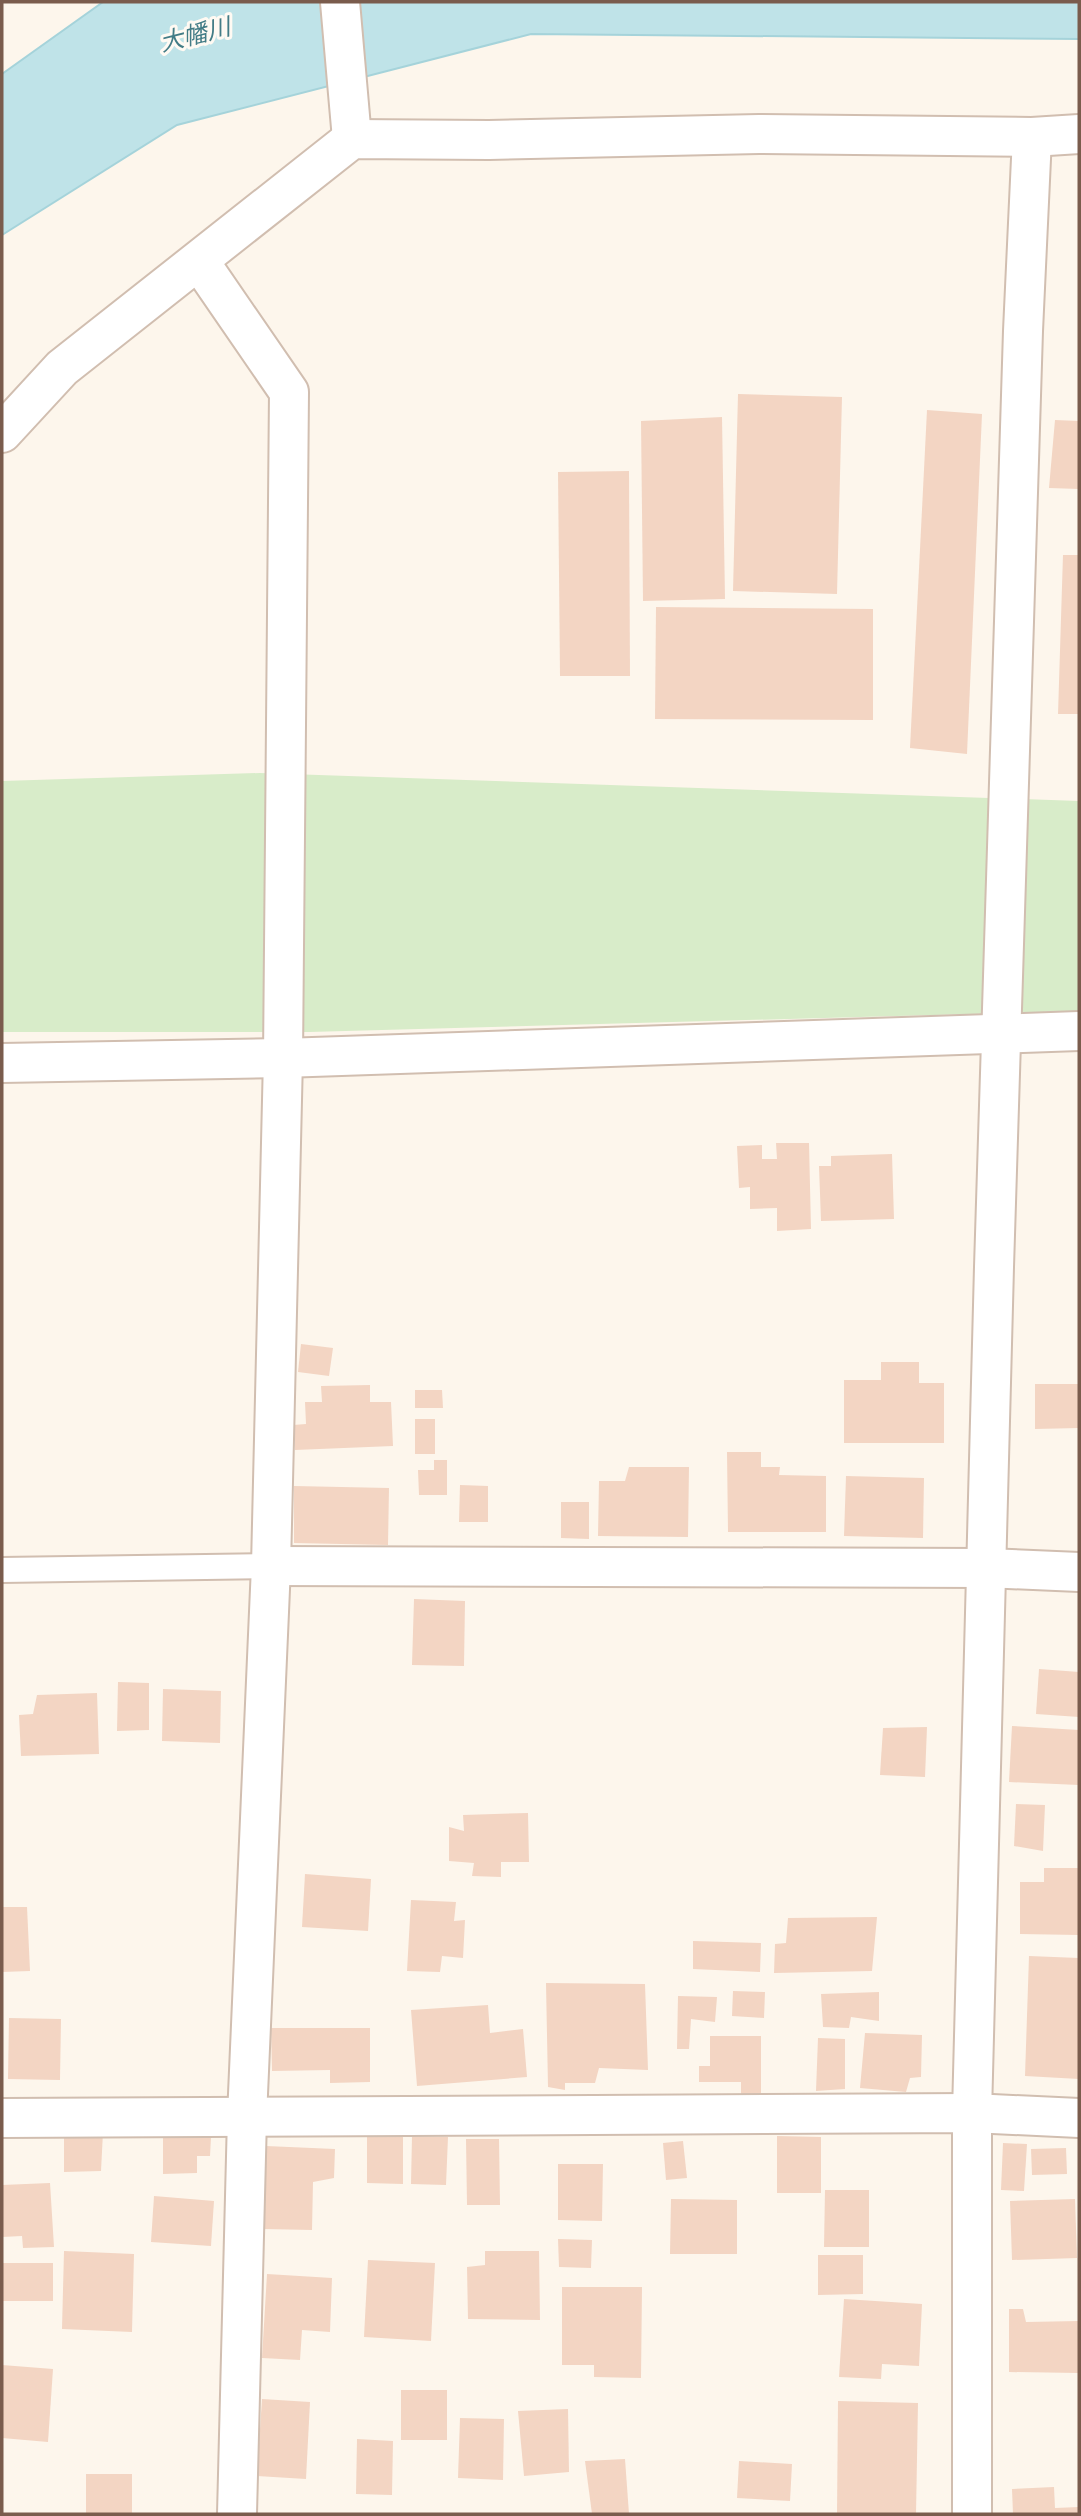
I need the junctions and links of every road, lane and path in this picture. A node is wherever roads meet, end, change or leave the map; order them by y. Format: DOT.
graph roads {
  1 [pos="340,2"];
  2 [pos="1079,134"];
  3 [pos="1032,137"];
  4 [pos="352,139"];
  5 [pos="199,261"];
  6 [pos="2,432"];
  7 [pos="1079,1031"];
  8 [pos="1003,1032"];
  9 [pos="282,1058"];
  10 [pos="2,1063"];
  11 [pos="271,1566"];
  12 [pos="986,1568"];
  13 [pos="2,1570"];
  14 [pos="1079,1572"];
  15 [pos="972,2113"];
  16 [pos="247,2117"];
  17 [pos="2,2118"];
  18 [pos="1079,2118"];
  19 [pos="237,2514"];
  20 [pos="972,2514"];
  1 -- 4 [label="street"];
  2 -- 3 [label="street"];
  3 -- 4 [label="street"];
  3 -- 8 [label="street"];
  4 -- 5 [label="street"];
  5 -- 6 [label="street"];
  5 -- 9 [label="street"];
  7 -- 8 [label="street"];
  8 -- 9 [label="street"];
  8 -- 12 [label="street"];
  9 -- 10 [label="street"];
  9 -- 11 [label="street"];
  11 -- 12 [label="street"];
  11 -- 13 [label="lane"];
  11 -- 16 [label="street"];
  12 -- 14 [label="street"];
  12 -- 15 [label="street"];
  15 -- 16 [label="street"];
  15 -- 18 [label="street"];
  15 -- 20 [label="street"];
  16 -- 17 [label="street"];
  16 -- 19 [label="street"];
}
